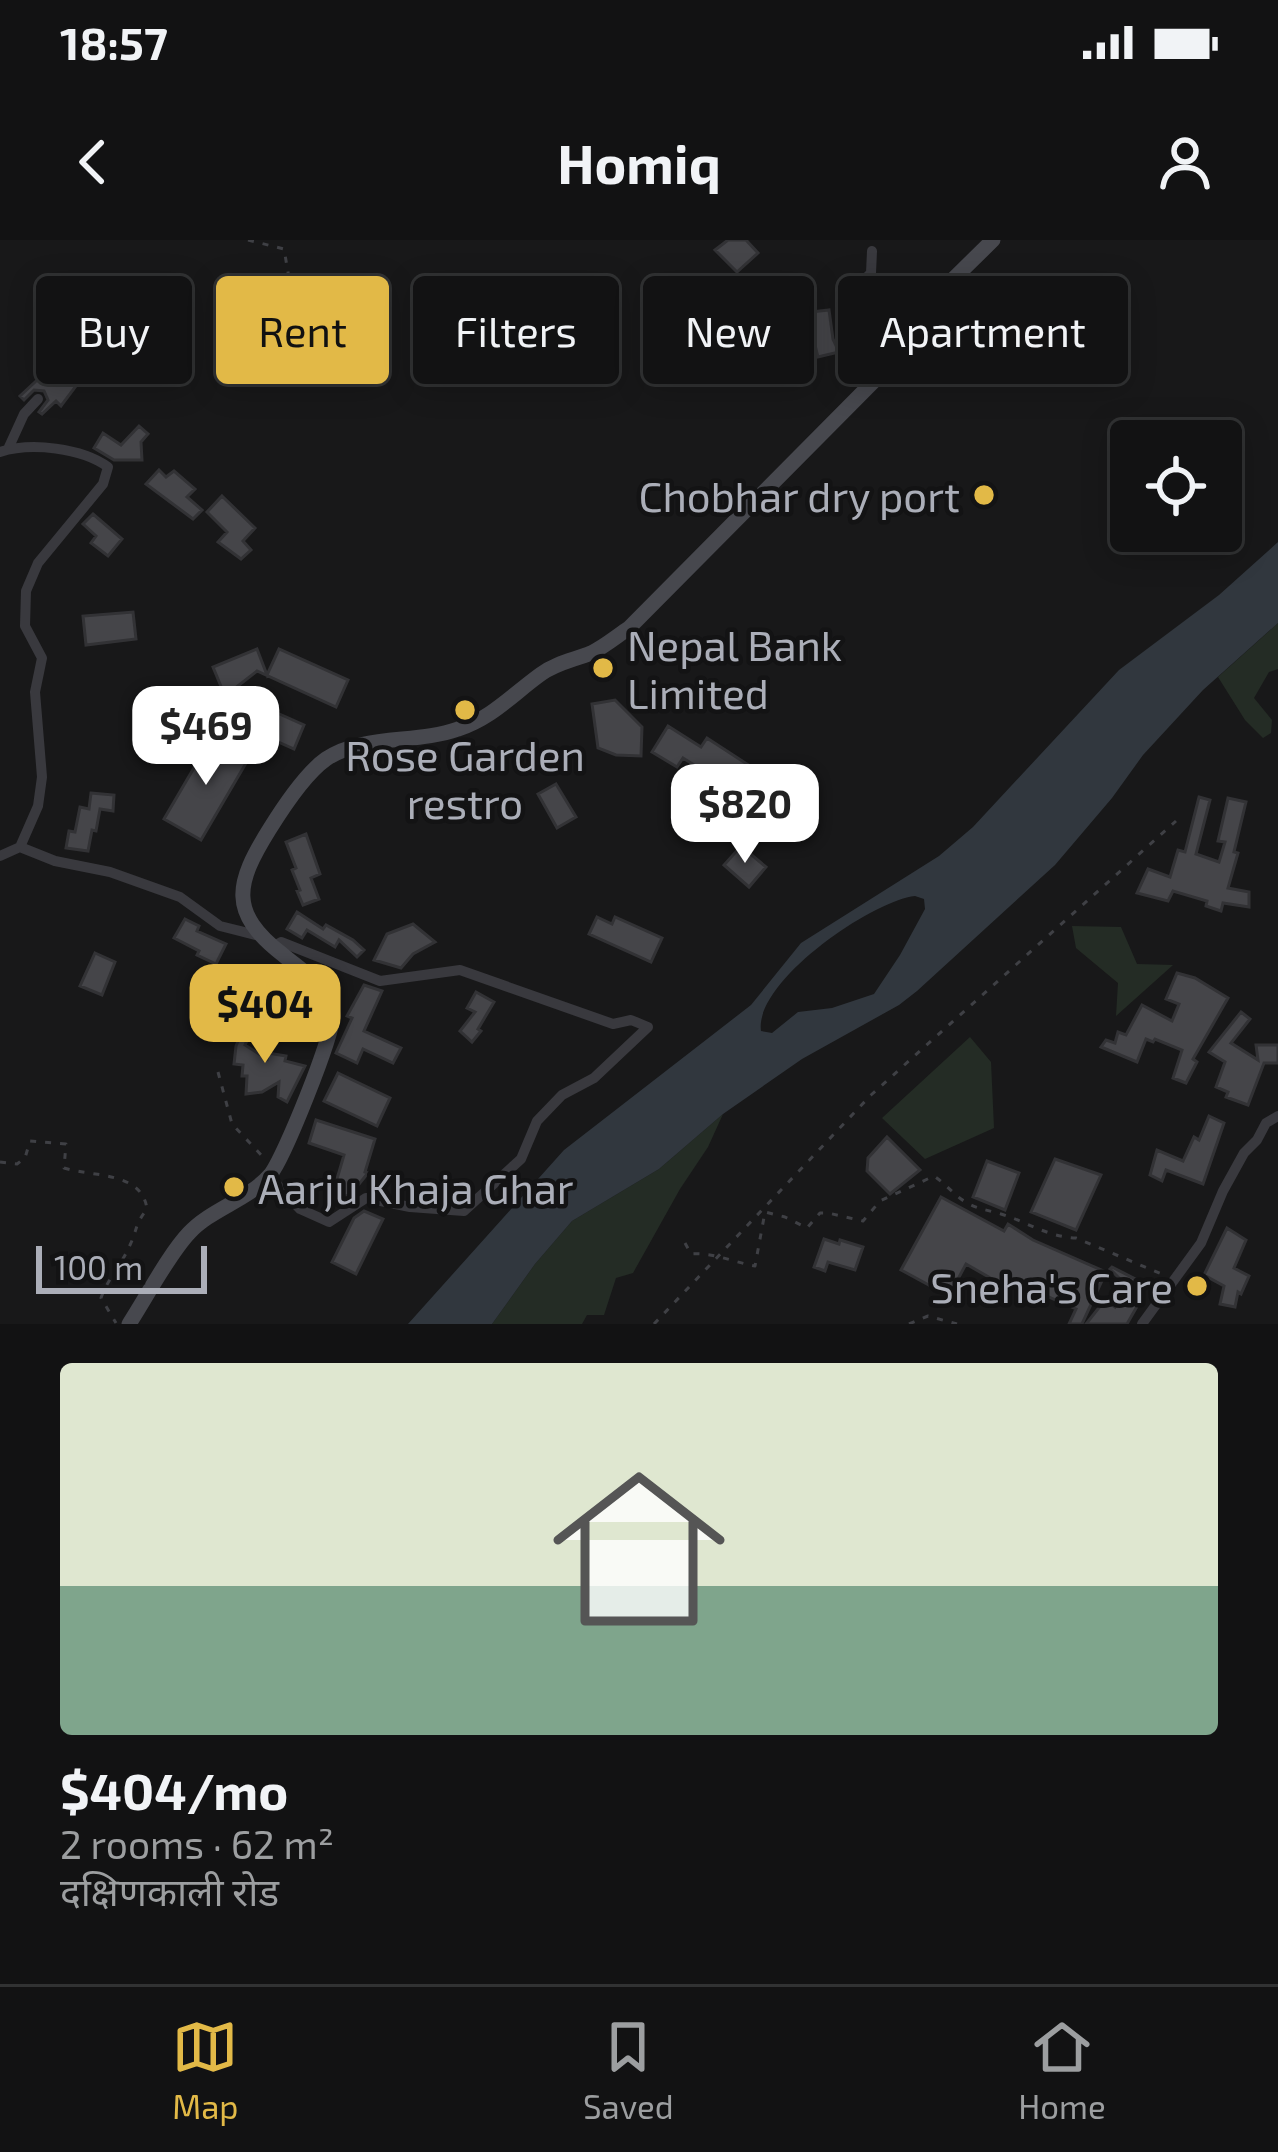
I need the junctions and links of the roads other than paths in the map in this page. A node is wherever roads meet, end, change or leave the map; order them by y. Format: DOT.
graph roads {
  1 [pos="992,240"];
  2 [pos="872,251"];
  3 [pos="868,276"];
  4 [pos="956,276"];
  5 [pos="871,384"];
  6 [pos="38,399"];
  7 [pos="4,450"];
  8 [pos="20,847"];
  9 [pos="0,856"];
  10 [pos="266,941"];
  11 [pos="1278,1116"];
  12 [pos="271,1172"];
  13 [pos="129,1324"];
  14 [pos="1142,1324"];
  1 -- 4 [label="main road"];
  2 -- 3 [label="street"];
  5 -- 10 [label="main road"];
  6 -- 7 [label="street"];
  7 -- 8 [label="street"];
  8 -- 9 [label="street"];
  8 -- 10 [label="street"];
  10 -- 12 [label="main road"];
  10 -- 12 [label="street"];
  11 -- 14 [label="street"];
  12 -- 13 [label="main road"];
}
